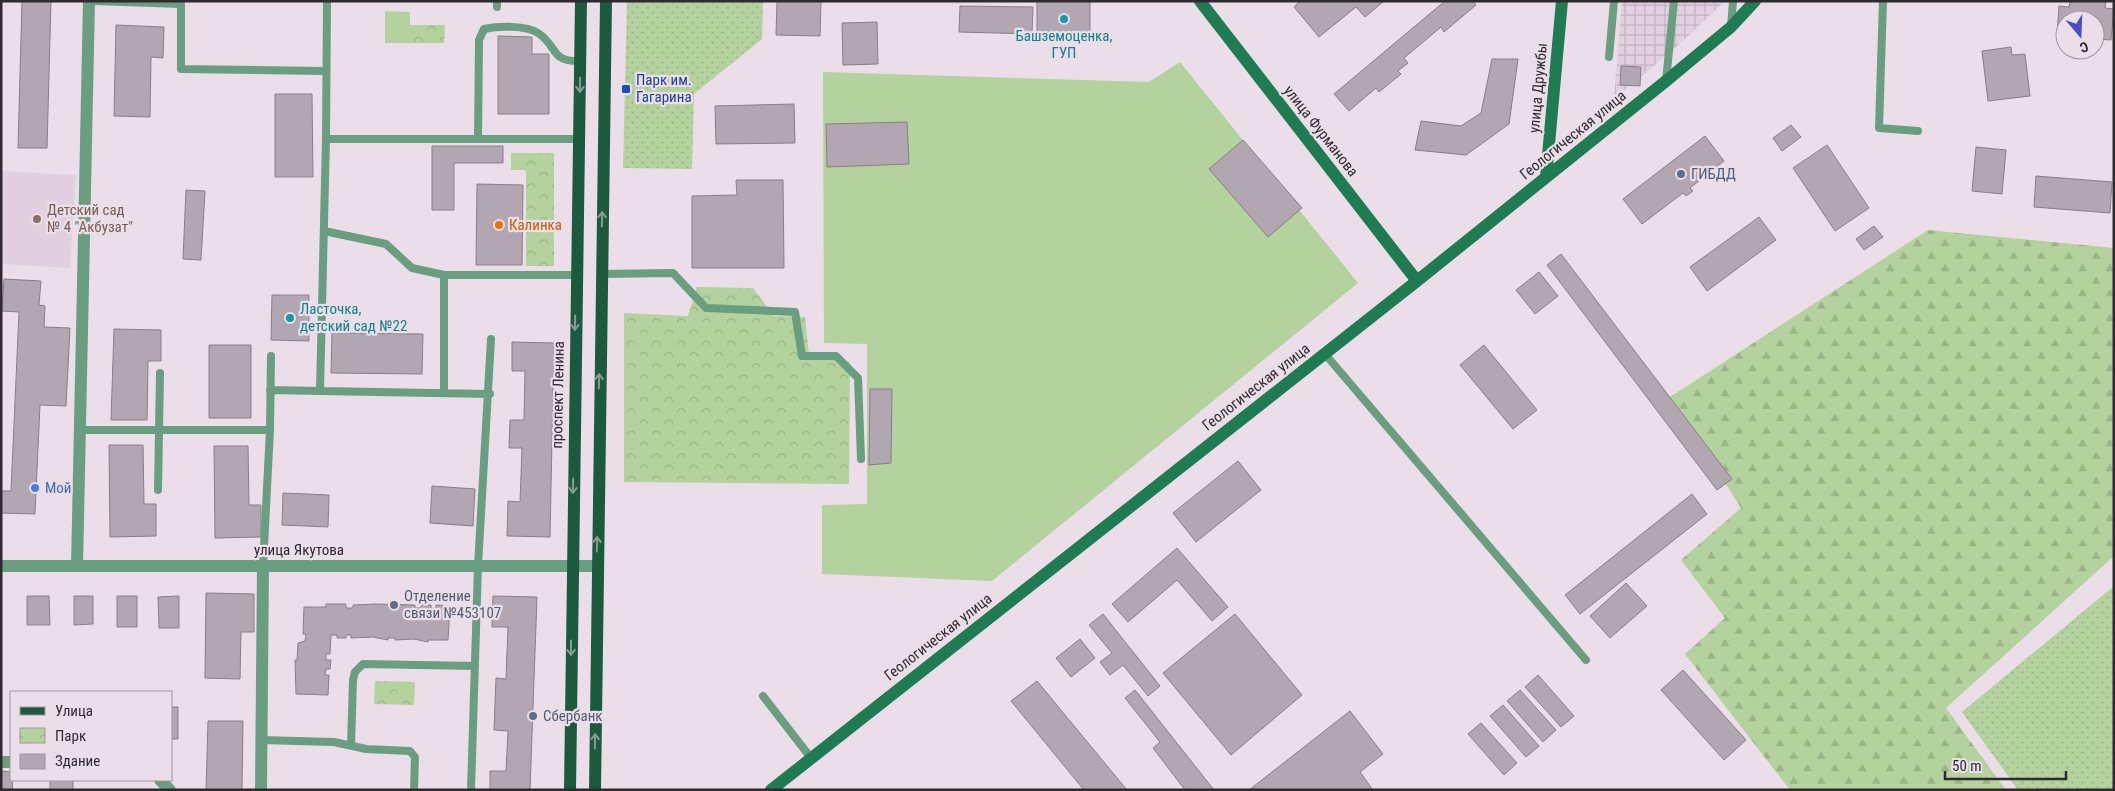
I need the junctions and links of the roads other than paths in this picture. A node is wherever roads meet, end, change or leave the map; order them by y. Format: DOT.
graph roads {
  1 [pos="89,1"];
  2 [pos="94,1"];
  3 [pos="327,1"];
  4 [pos="581,1"];
  5 [pos="606,1"];
  6 [pos="1200,1"];
  7 [pos="1562,1"];
  8 [pos="1614,1"];
  9 [pos="1674,1"];
  10 [pos="1733,1"];
  11 [pos="1755,1"];
  12 [pos="1883,1"];
  13 [pos="181,3"];
  14 [pos="1731,26"];
  15 [pos="1609,57"];
  16 [pos="580,62"];
  17 [pos="326,71"];
  18 [pos="1666,82"];
  19 [pos="1918,131"];
  20 [pos="326,139"];
  21 [pos="478,139"];
  22 [pos="579,139"];
  23 [pos="1546,177"];
  24 [pos="324,231"];
  25 [pos="576,274"];
  26 [pos="601,274"];
  27 [pos="444,275"];
  28 [pos="1417,281"];
  29 [pos="491,339"];
  30 [pos="1325,354"];
  31 [pos="271,356"];
  32 [pos="160,373"];
  33 [pos="270,390"];
  34 [pos="320,391"];
  35 [pos="444,393"];
  36 [pos="490,394"];
  37 [pos="80,430"];
  38 [pos="159,430"];
  39 [pos="270,430"];
  40 [pos="861,459"];
  41 [pos="158,490"];
  42 [pos="1,566"];
  43 [pos="77,566"];
  44 [pos="263,566"];
  45 [pos="478,566"];
  46 [pos="571,566"];
  47 [pos="597,566"];
  48 [pos="1586,660"];
  49 [pos="475,666"];
  50 [pos="763,696"];
  51 [pos="262,740"];
  52 [pos="351,746"];
  53 [pos="812,758"];
  54 [pos="161,781"];
  55 [pos="170,790"];
  56 [pos="261,790"];
  57 [pos="414,790"];
  58 [pos="471,790"];
  59 [pos="570,790"];
  60 [pos="594,790"];
  61 [pos="770,790"];
  1 -- 37 [label="street"];
  2 -- 13 [label="lane"];
  3 -- 17 [label="lane"];
  4 -- 16 [label="main road, проспект Ленина"];
  26 -- 5 [label="main road, one-way"];
  6 -- 28 [label="main road, улица Фурманова"];
  7 -- 23 [label="main road, улица Дружбы"];
  8 -- 15 [label="lane"];
  9 -- 18 [label="lane"];
  10 -- 14 [label="lane"];
  11 -- 14 [label="main road, Геологическая улица"];
  12 -- 19 [label="lane"];
  13 -- 17 [label="lane"];
  14 -- 18 [label="main road, Геологическая улица"];
  16 -- 21 [label="lane"];
  16 -- 22 [label="main road, проспект Ленина, one-way"];
  17 -- 20 [label="lane"];
  18 -- 23 [label="main road, Геологическая улица"];
  20 -- 21 [label="lane"];
  20 -- 24 [label="lane"];
  21 -- 22 [label="lane"];
  22 -- 25 [label="main road, проспект Ленина"];
  23 -- 28 [label="main road, Геологическая улица"];
  24 -- 27 [label="lane"];
  24 -- 34 [label="lane"];
  25 -- 27 [label="lane"];
  25 -- 46 [label="main road, проспект Ленина, one-way"];
  26 -- 40 [label="lane"];
  47 -- 26 [label="main road, one-way"];
  27 -- 35 [label="lane"];
  28 -- 30 [label="main road, Геологическая улица"];
  29 -- 36 [label="lane"];
  30 -- 48 [label="lane"];
  30 -- 53 [label="main road, Геологическая улица"];
  31 -- 33 [label="lane"];
  32 -- 38 [label="lane"];
  33 -- 34 [label="lane"];
  33 -- 39 [label="lane"];
  34 -- 35 [label="lane"];
  35 -- 36 [label="lane"];
  36 -- 45 [label="lane"];
  37 -- 38 [label="lane"];
  37 -- 43 [label="street"];
  38 -- 39 [label="lane"];
  38 -- 41 [label="lane"];
  39 -- 44 [label="lane"];
  42 -- 43 [label="street, улица Якутова"];
  43 -- 44 [label="street, улица Якутова"];
  44 -- 45 [label="street, улица Якутова"];
  44 -- 51 [label="street"];
  45 -- 46 [label="street, улица Якутова"];
  45 -- 49 [label="lane"];
  46 -- 47 [label="street, улица Якутова"];
  46 -- 59 [label="main road, проспект Ленина, one-way"];
  60 -- 47 [label="main road, one-way"];
  49 -- 52 [label="lane"];
  49 -- 58 [label="lane"];
  50 -- 53 [label="lane"];
  51 -- 52 [label="lane"];
  51 -- 56 [label="street"];
  52 -- 57 [label="lane"];
  53 -- 61 [label="main road, Геологическая улица"];
  54 -- 55 [label="street"];
}
